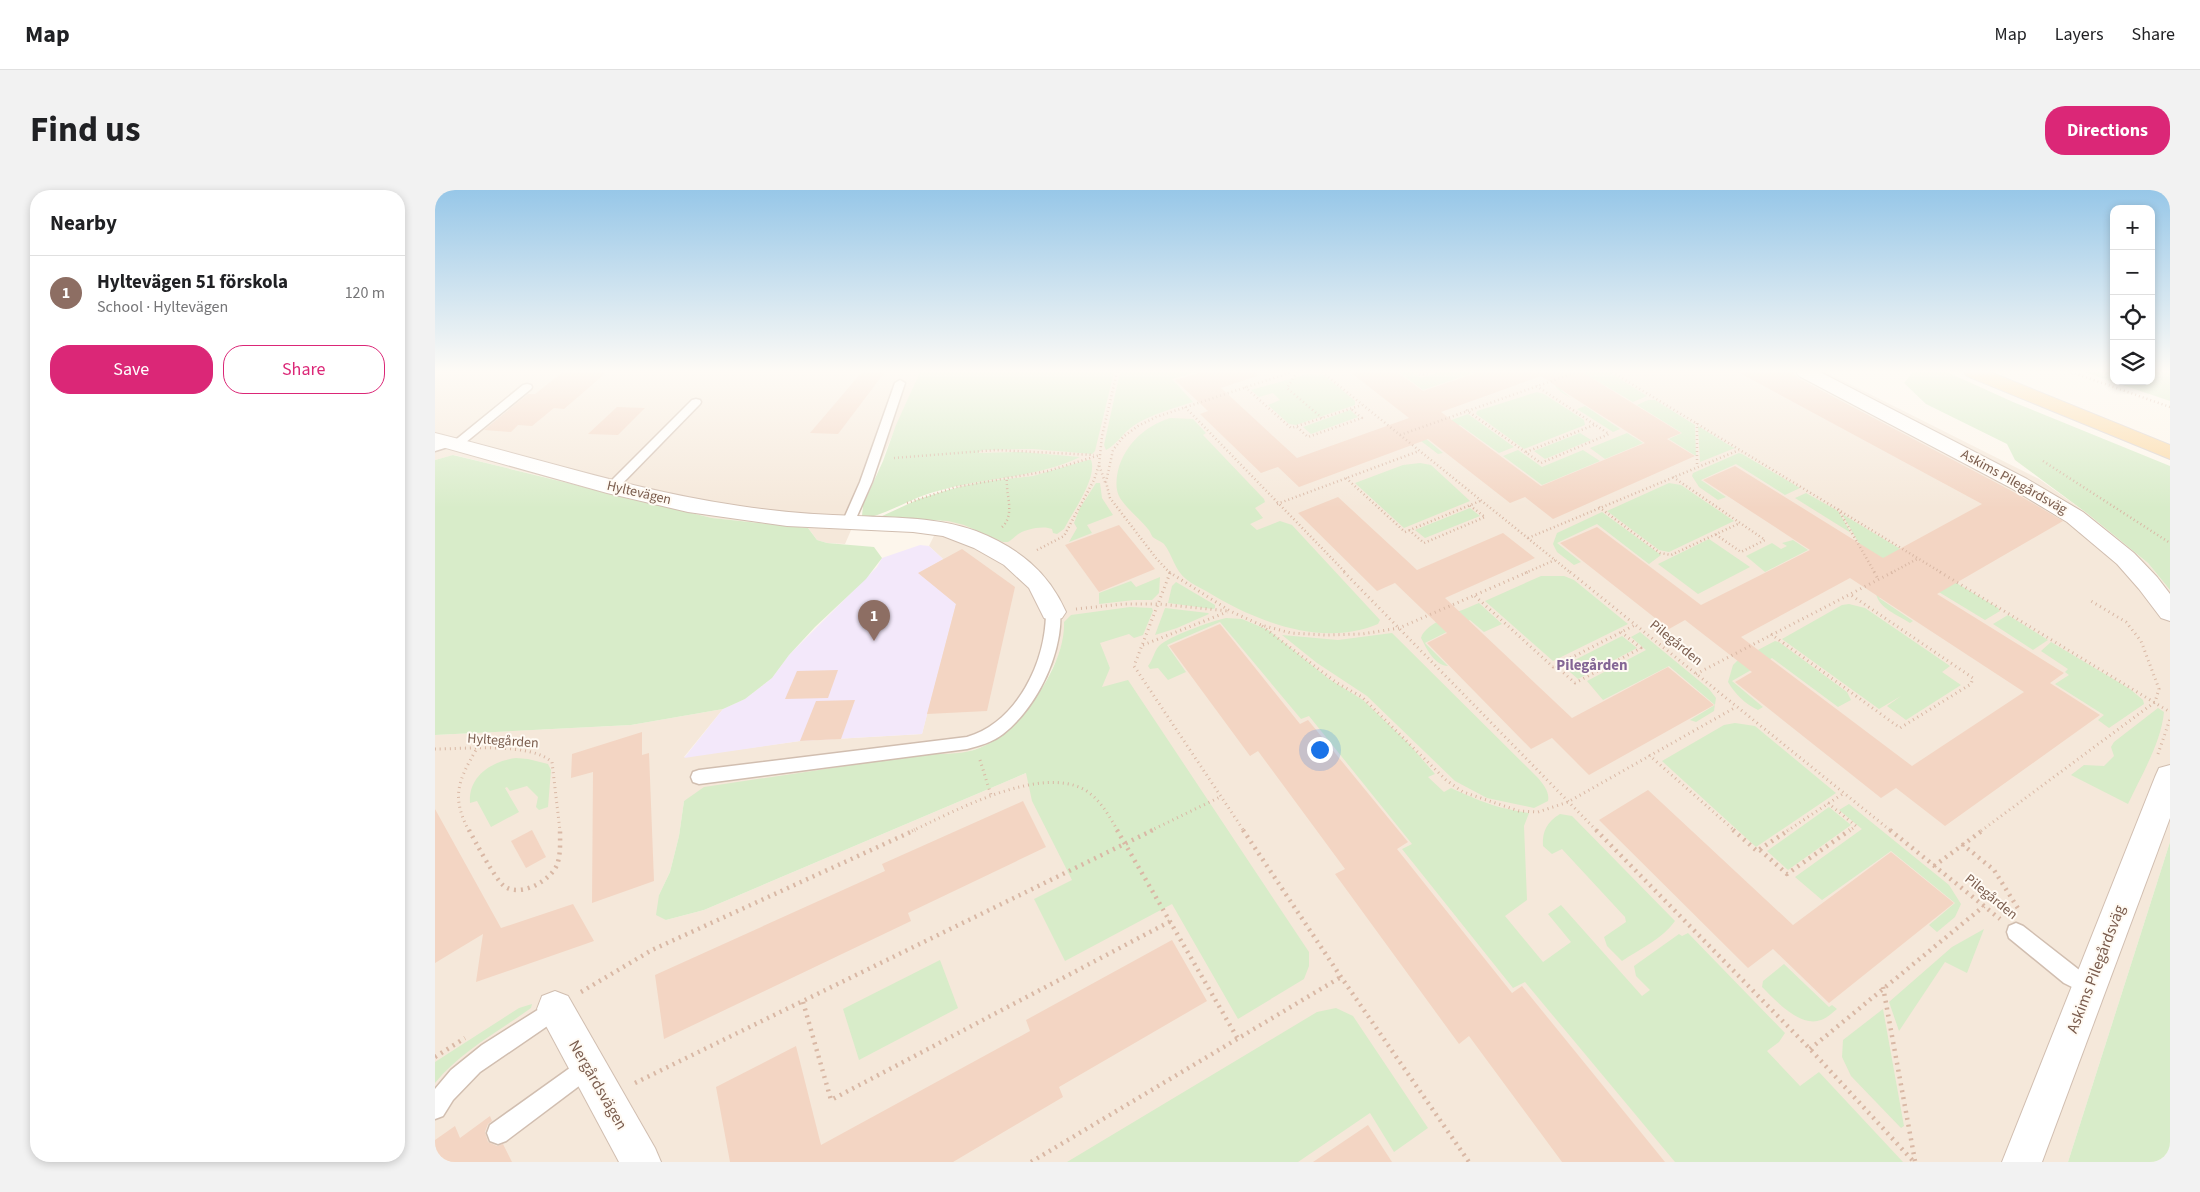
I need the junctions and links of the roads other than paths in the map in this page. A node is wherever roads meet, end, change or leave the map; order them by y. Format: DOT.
graph roads {
  1 [pos="482,417"];
  2 [pos="681,417"];
  3 [pos="888,417"];
  4 [pos="1892,417"];
  5 [pos="2084,417"];
  6 [pos="2118,417"];
  7 [pos="2170,438"];
  8 [pos="443,444"];
  9 [pos="2170,453"];
  10 [pos="612,488"];
  11 [pos="848,523"];
  12 [pos="1053,612"];
  13 [pos="2170,612"];
  14 [pos="2170,777"];
  15 [pos="699,778"];
  16 [pos="2016,932"];
  17 [pos="2090,987"];
  18 [pos="555,1009"];
  19 [pos="588,1067"];
  20 [pos="435,1108"];
  21 [pos="498,1133"];
  22 [pos="641,1162"];
  23 [pos="2022,1162"];
  1 -- 8 [label="lane"];
  2 -- 10 [label="lane"];
  3 -- 11 [label="lane"];
  4 -- 13 [label="street, Askims Pilegårdsväg"];
  5 -- 9 [label="main road"];
  6 -- 7 [label="main road"];
  8 -- 10 [label="street, Hyltevägen"];
  10 -- 11 [label="street, Hyltevägen"];
  11 -- 12 [label="street, Hyltevägen"];
  12 -- 15 [label="lane"];
  14 -- 17 [label="street, Askims Pilegårdsväg"];
  16 -- 17 [label="lane"];
  17 -- 23 [label="street, Askims Pilegårdsväg"];
  18 -- 19 [label="street, Nergårdsvägen"];
  18 -- 20 [label="lane"];
  19 -- 21 [label="lane"];
  19 -- 22 [label="street, Nergårdsvägen"];
}
